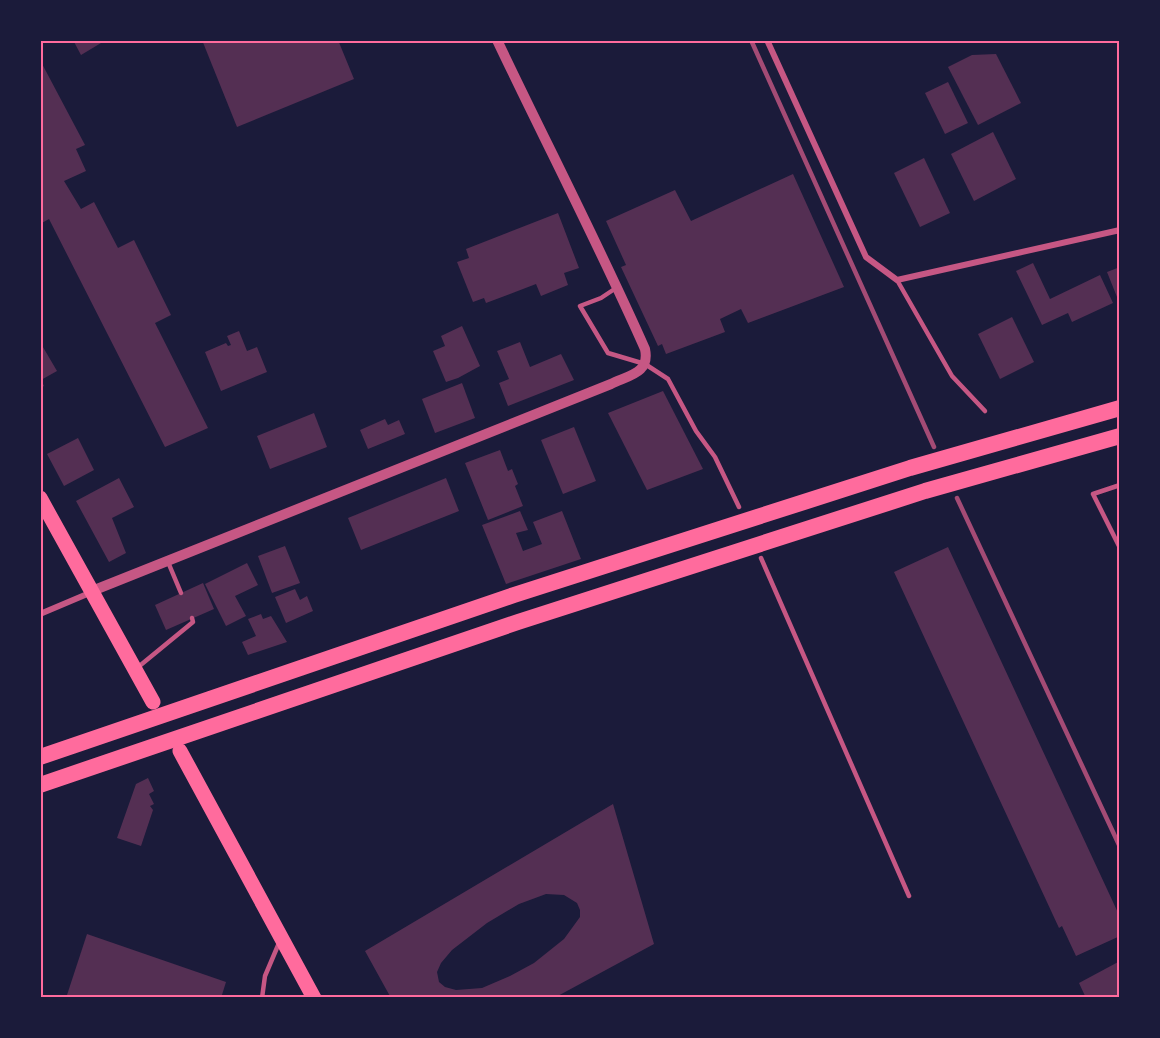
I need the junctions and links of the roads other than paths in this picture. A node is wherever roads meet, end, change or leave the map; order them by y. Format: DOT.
graph roads {
  1 [pos="497,40"];
  2 [pos="767,40"];
  3 [pos="1119,230"];
  4 [pos="897,280"];
  5 [pos="618,287"];
  6 [pos="646,362"];
  7 [pos="1119,408"];
  8 [pos="986,411"];
  9 [pos="1119,436"];
  10 [pos="1119,485"];
  11 [pos="40,498"];
  12 [pos="739,507"];
  13 [pos="1119,548"];
  14 [pos="761,558"];
  15 [pos="167,561"];
  16 [pos="92,591"];
  17 [pos="181,593"];
  18 [pos="40,614"];
  19 [pos="192,618"];
  20 [pos="135,670"];
  21 [pos="153,702"];
  22 [pos="180,751"];
  23 [pos="40,757"];
  24 [pos="40,785"];
  25 [pos="909,896"];
  26 [pos="281,938"];
  27 [pos="262,998"];
  28 [pos="314,998"];
  1 -- 5 [label="street"];
  2 -- 4 [label="street"];
  3 -- 4 [label="street"];
  4 -- 8 [label="lane"];
  5 -- 6 [label="street"];
  5 -- 6 [label="lane"];
  6 -- 12 [label="lane"];
  6 -- 15 [label="street"];
  7 -- 23 [label="highway"];
  9 -- 24 [label="highway"];
  10 -- 13 [label="lane"];
  11 -- 16 [label="main road"];
  14 -- 25 [label="lane"];
  15 -- 16 [label="street"];
  15 -- 17 [label="lane"];
  16 -- 18 [label="street"];
  16 -- 20 [label="main road"];
  19 -- 20 [label="lane"];
  20 -- 21 [label="main road"];
  22 -- 26 [label="main road"];
  26 -- 27 [label="lane"];
  26 -- 28 [label="main road"];
}
